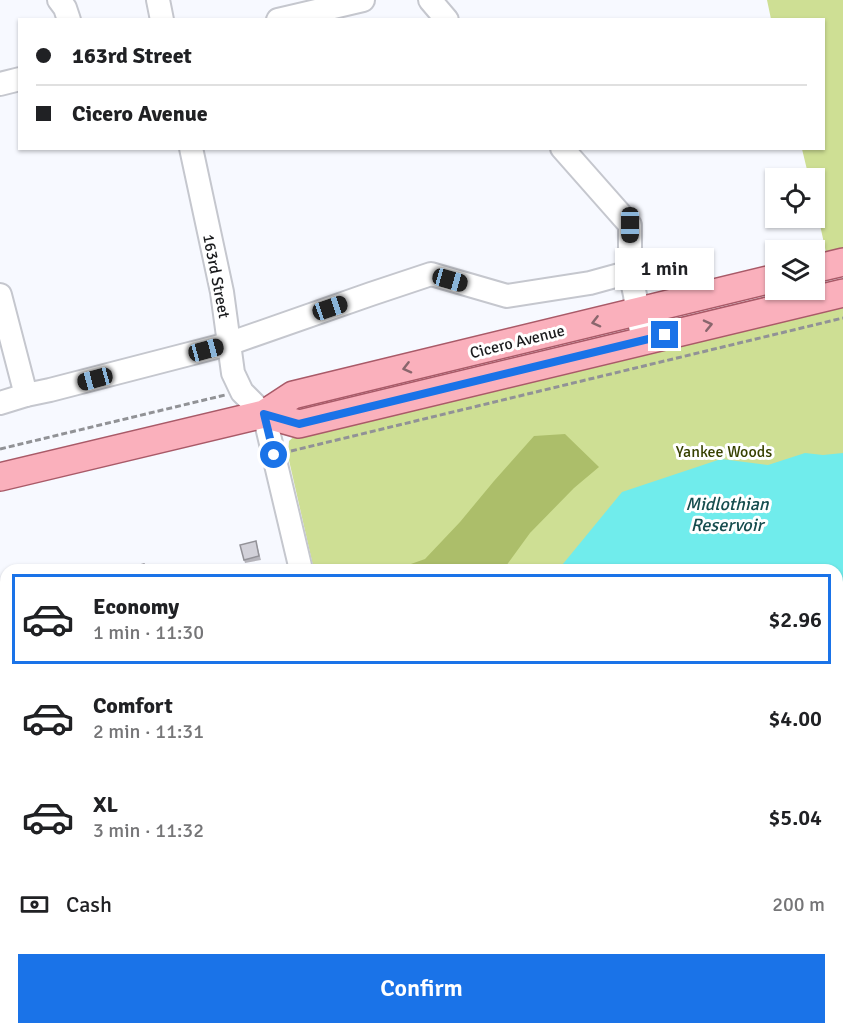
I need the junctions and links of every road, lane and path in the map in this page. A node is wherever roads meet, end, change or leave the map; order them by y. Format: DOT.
graph roads {
  1 [pos="59,0"];
  2 [pos="158,0"];
  3 [pos="363,0"];
  4 [pos="430,0"];
  5 [pos="68,18"];
  6 [pos="162,18"];
  7 [pos="286,18"];
  8 [pos="445,18"];
  9 [pos="18,80"];
  10 [pos="0,84"];
  11 [pos="191,150"];
  12 [pos="564,150"];
  13 [pos="843,262"];
  14 [pos="825,266"];
  15 [pos="630,272"];
  16 [pos="765,281"];
  17 [pos="843,293"];
  18 [pos="0,295"];
  19 [pos="637,312"];
  20 [pos="843,318"];
  21 [pos="643,340"];
  22 [pos="228,344"];
  23 [pos="242,392"];
  24 [pos="26,395"];
  25 [pos="0,403"];
  26 [pos="264,414"];
  27 [pos="0,449"];
  28 [pos="274,455"];
  29 [pos="0,477"];
  30 [pos="300,564"];
  1 -- 5 [label="street"];
  2 -- 6 [label="street"];
  3 -- 7 [label="street"];
  4 -- 8 [label="street"];
  9 -- 10 [label="street"];
  11 -- 22 [label="street, 163rd Street"];
  12 -- 15 [label="street"];
  13 -- 14 [label="main road"];
  15 -- 19 [label="street"];
  15 -- 22 [label="street"];
  16 -- 19 [label="main road, Cicero Avenue"];
  21 -- 17 [label="main road, Cicero Avenue, one-way"];
  18 -- 24 [label="street"];
  19 -- 21 [label="street"];
  19 -- 26 [label="main road, Cicero Avenue, one-way"];
  20 -- 28 [label="path"];
  21 -- 26 [label="main road, Cicero Avenue"];
  22 -- 23 [label="street, 163rd Street"];
  22 -- 24 [label="street"];
  23 -- 26 [label="street, 163rd Street"];
  23 -- 27 [label="path"];
  24 -- 25 [label="street"];
  26 -- 28 [label="street"];
  26 -- 29 [label="main road, Cicero Avenue"];
  28 -- 30 [label="street"];
}
